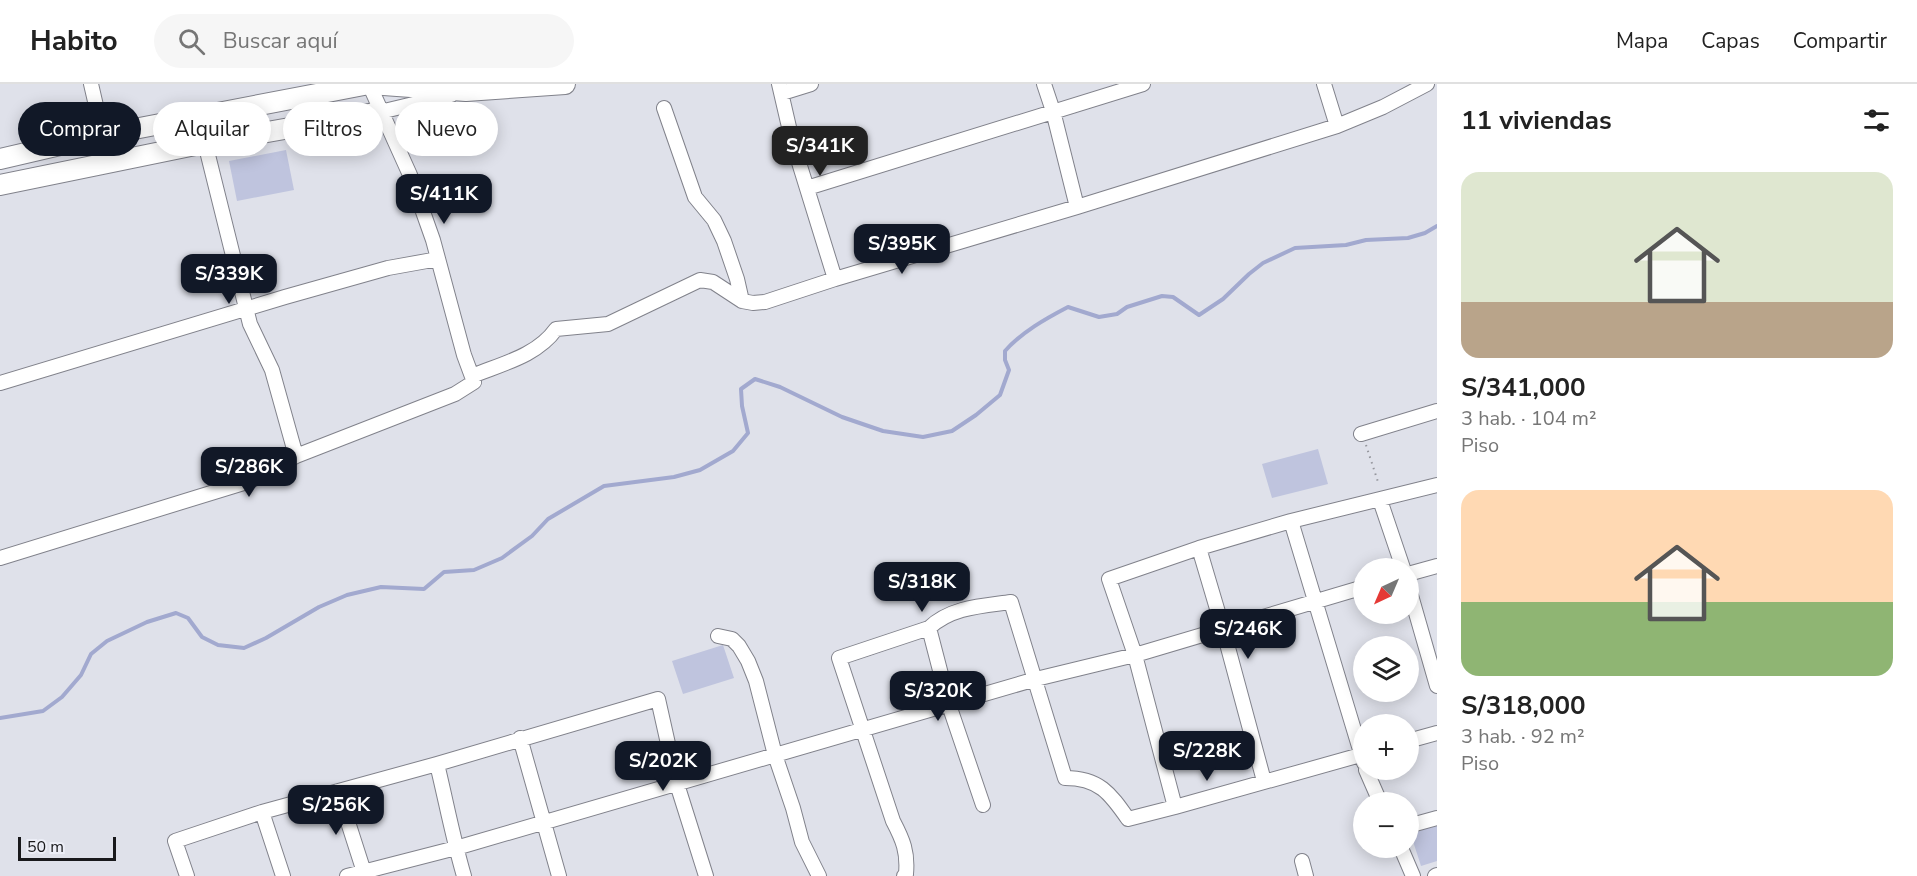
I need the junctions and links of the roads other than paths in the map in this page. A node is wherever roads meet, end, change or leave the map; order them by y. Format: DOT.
graph roads {
  1 [pos="91,84"];
  2 [pos="369,84"];
  3 [pos="565,84"];
  4 [pos="811,84"];
  5 [pos="1044,84"];
  6 [pos="1143,84"];
  7 [pos="1324,84"];
  8 [pos="1427,84"];
  9 [pos="780,88"];
  10 [pos="466,91"];
  11 [pos="95,102"];
  12 [pos="376,102"];
  13 [pos="664,108"];
  14 [pos="383,111"];
  15 [pos="1053,111"];
  16 [pos="383,118"];
  17 [pos="1337,126"];
  18 [pos="141,128"];
  19 [pos="153,153"];
  20 [pos="18,155"];
  21 [pos="108,156"];
  22 [pos="208,156"];
  23 [pos="0,159"];
  24 [pos="109,162"];
  25 [pos="0,185"];
  26 [pos="807,188"];
  27 [pos="1077,207"];
  28 [pos="438,259"];
  29 [pos="835,279"];
  30 [pos="742,301"];
  31 [pos="246,308"];
  32 [pos="472,376"];
  33 [pos="0,383"];
  34 [pos="1437,411"];
  35 [pos="1361,434"];
  36 [pos="296,456"];
  37 [pos="1437,485"];
  38 [pos="1380,500"];
  39 [pos="1291,521"];
  40 [pos="1199,548"];
  41 [pos="0,558"];
  42 [pos="1400,558"];
  43 [pos="1437,566"];
  44 [pos="1419,571"];
  45 [pos="1353,590"];
  46 [pos="1315,601"];
  47 [pos="1419,623"];
  48 [pos="929,628"];
  49 [pos="1223,629"];
  50 [pos="718,636"];
  51 [pos="1135,655"];
  52 [pos="1036,680"];
  53 [pos="1437,686"];
  54 [pos="949,705"];
  55 [pos="1353,727"];
  56 [pos="863,730"];
  57 [pos="1437,733"];
  58 [pos="520,738"];
  59 [pos="1419,738"];
  60 [pos="775,755"];
  61 [pos="1353,759"];
  62 [pos="437,764"];
  63 [pos="1264,782"];
  64 [pos="677,784"];
  65 [pos="338,791"];
  66 [pos="983,805"];
  67 [pos="1175,807"];
  68 [pos="262,812"];
  69 [pos="1437,818"];
  70 [pos="544,822"];
  71 [pos="1419,823"];
  72 [pos="456,848"];
  73 [pos="1405,858"];
  74 [pos="1302,861"];
  75 [pos="359,875"];
  76 [pos="187,876"];
  77 [pos="283,876"];
  78 [pos="464,876"];
  79 [pos="559,876"];
  80 [pos="706,876"];
  81 [pos="819,876"];
  82 [pos="904,876"];
  83 [pos="1306,876"];
  84 [pos="1413,876"];
  1 -- 11 [label="street"];
  2 -- 10 [label="street"];
  2 -- 12 [label="street"];
  2 -- 18 [label="street"];
  3 -- 10 [label="street"];
  4 -- 9 [label="street"];
  5 -- 15 [label="street"];
  6 -- 15 [label="street"];
  7 -- 17 [label="street"];
  8 -- 17 [label="street"];
  9 -- 26 [label="street"];
  10 -- 14 [label="street"];
  13 -- 30 [label="street"];
  15 -- 26 [label="street"];
  15 -- 27 [label="street"];
  16 -- 28 [label="street"];
  17 -- 27 [label="street"];
  19 -- 24 [label="street"];
  20 -- 23 [label="street"];
  21 -- 24 [label="street"];
  22 -- 31 [label="street"];
  24 -- 25 [label="street"];
  26 -- 29 [label="street"];
  27 -- 29 [label="street"];
  28 -- 31 [label="street"];
  28 -- 32 [label="street"];
  29 -- 30 [label="street"];
  30 -- 32 [label="street"];
  31 -- 33 [label="street"];
  31 -- 36 [label="street"];
  32 -- 36 [label="street"];
  34 -- 35 [label="street"];
  36 -- 41 [label="street"];
  37 -- 38 [label="street"];
  38 -- 39 [label="street"];
  38 -- 42 [label="street"];
  39 -- 40 [label="street"];
  39 -- 46 [label="street"];
  40 -- 49 [label="street"];
  40 -- 51 [label="street"];
  43 -- 44 [label="street"];
  45 -- 46 [label="street"];
  46 -- 49 [label="street"];
  46 -- 55 [label="street"];
  47 -- 53 [label="street"];
  48 -- 52 [label="street"];
  48 -- 54 [label="street"];
  48 -- 56 [label="street"];
  49 -- 51 [label="street"];
  49 -- 63 [label="street"];
  50 -- 60 [label="street"];
  51 -- 52 [label="street"];
  51 -- 67 [label="street"];
  52 -- 54 [label="street"];
  52 -- 67 [label="street"];
  54 -- 56 [label="street"];
  54 -- 66 [label="street"];
  56 -- 60 [label="street"];
  56 -- 82 [label="street"];
  57 -- 59 [label="street"];
  58 -- 62 [label="street"];
  58 -- 64 [label="street"];
  58 -- 70 [label="street"];
  60 -- 64 [label="street"];
  60 -- 81 [label="street"];
  61 -- 63 [label="street"];
  62 -- 65 [label="street"];
  62 -- 72 [label="street"];
  63 -- 67 [label="street"];
  64 -- 70 [label="street"];
  64 -- 80 [label="street"];
  65 -- 68 [label="street"];
  65 -- 75 [label="street"];
  68 -- 76 [label="street"];
  68 -- 77 [label="street"];
  69 -- 71 [label="street"];
  70 -- 72 [label="street"];
  70 -- 79 [label="street"];
  72 -- 75 [label="street"];
  72 -- 78 [label="street"];
  73 -- 84 [label="street"];
  74 -- 83 [label="street"];
}
